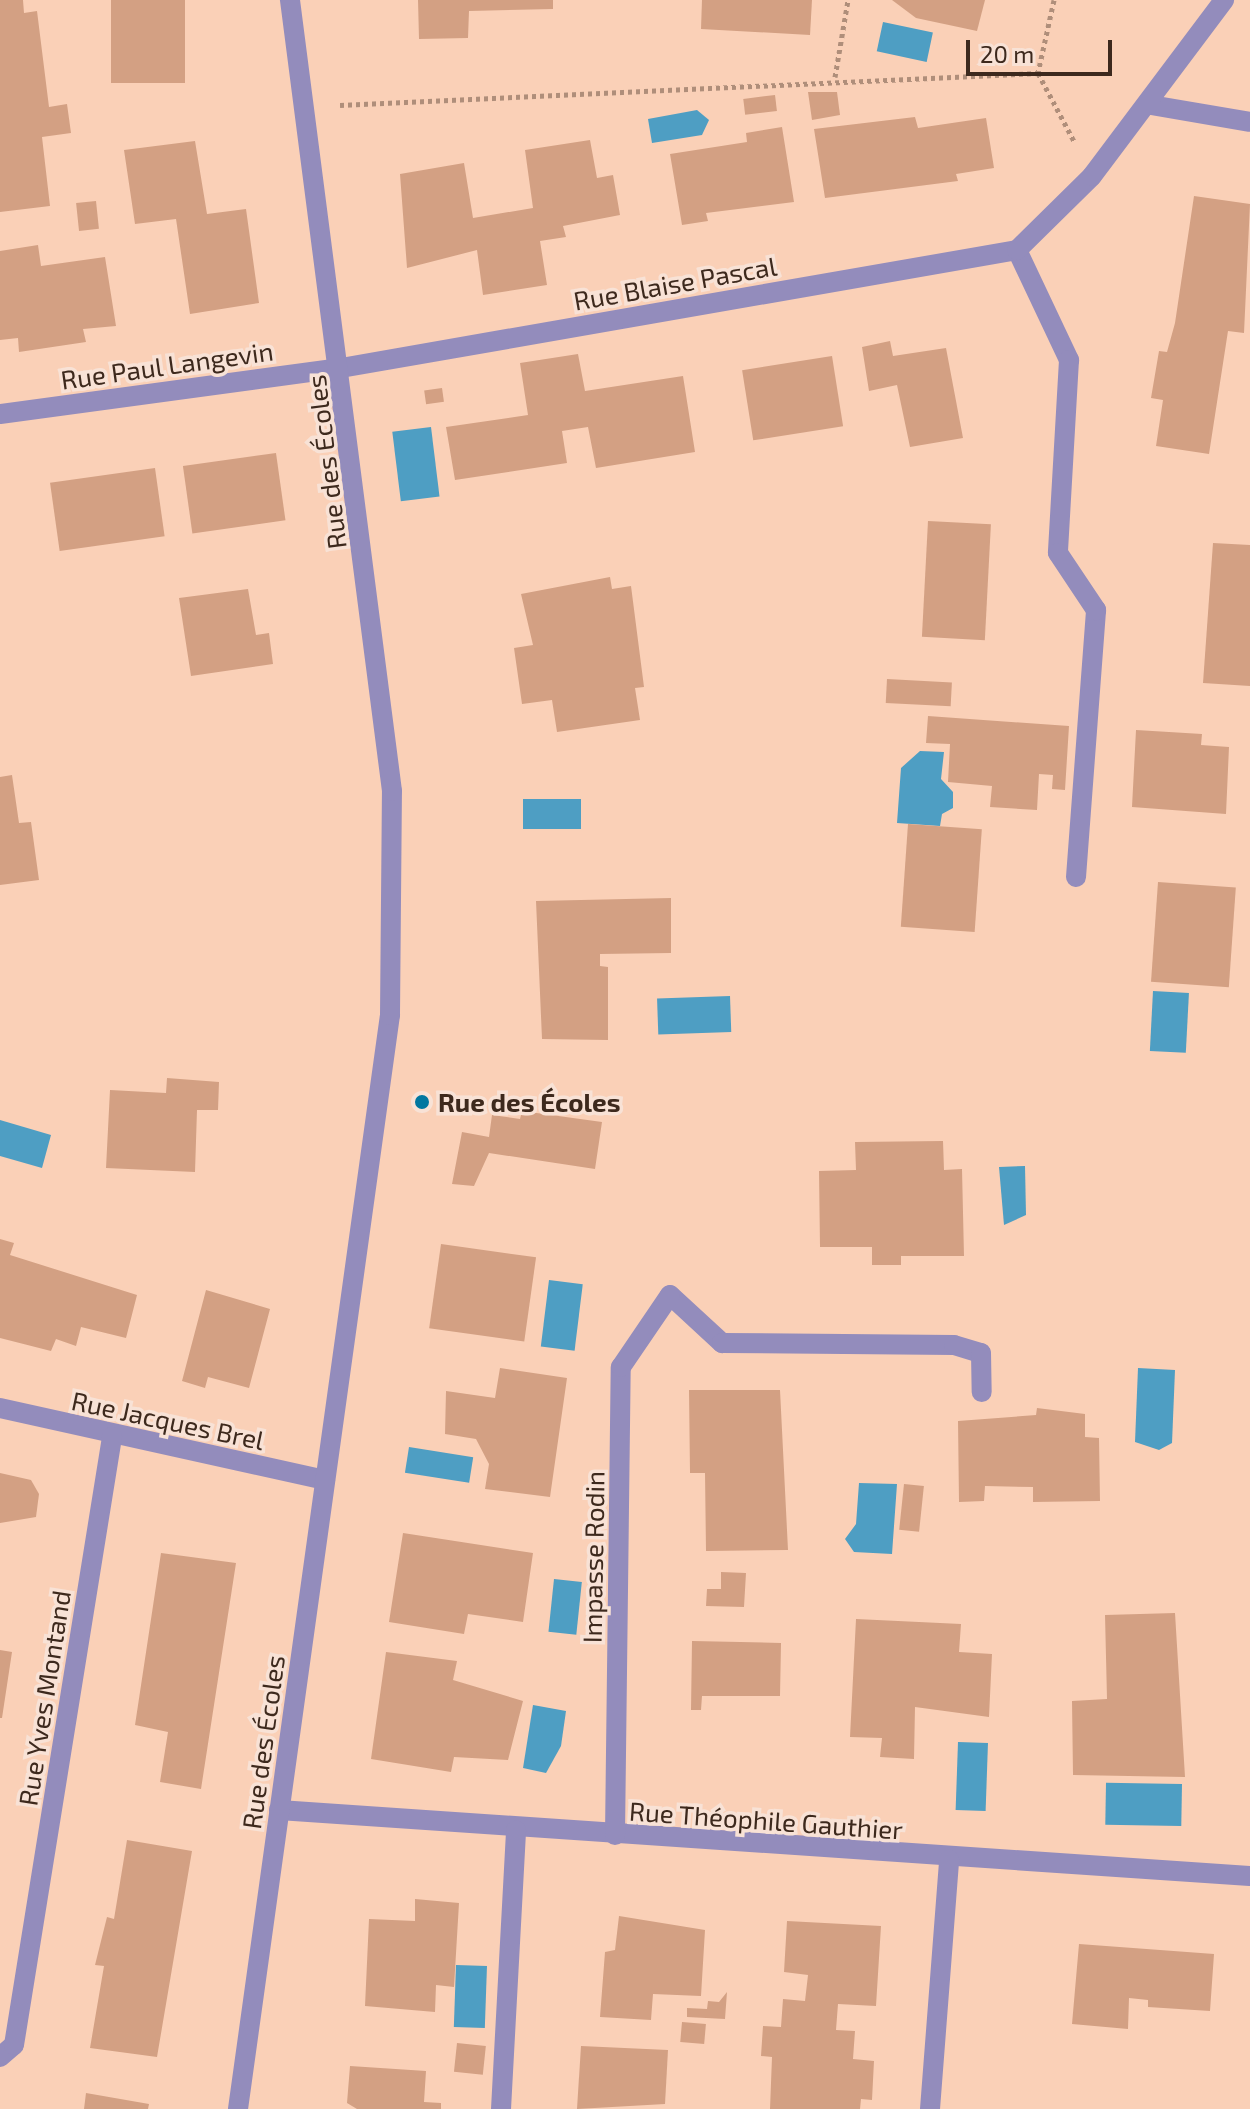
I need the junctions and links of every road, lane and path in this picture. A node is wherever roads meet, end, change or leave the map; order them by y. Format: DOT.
graph roads {
  1 [pos="290,0"];
  2 [pos="848,0"];
  3 [pos="1054,0"];
  4 [pos="1224,0"];
  5 [pos="1038,73"];
  6 [pos="835,77"];
  7 [pos="1151,105"];
  8 [pos="300,107"];
  9 [pos="1250,122"];
  10 [pos="1092,176"];
  11 [pos="1017,250"];
  12 [pos="341,368"];
  13 [pos="0,414"];
  14 [pos="1076,877"];
  15 [pos="982,1392"];
  16 [pos="0,1408"];
  17 [pos="112,1437"];
  18 [pos="325,1480"];
  19 [pos="279,1810"];
  20 [pos="516,1830"];
  21 [pos="615,1835"];
  22 [pos="949,1860"];
  23 [pos="1250,1876"];
  24 [pos="0,2057"];
  25 [pos="238,2109"];
  26 [pos="501,2109"];
  27 [pos="930,2109"];
  1 -- 8 [label="street, Rue des Écoles"];
  2 -- 6 [label="path"];
  3 -- 5 [label="path"];
  4 -- 7 [label="street"];
  5 -- 6 [label="path"];
  5 -- 10 [label="path"];
  6 -- 8 [label="path"];
  7 -- 9 [label="street"];
  7 -- 10 [label="street"];
  8 -- 12 [label="street, Rue des Écoles"];
  10 -- 11 [label="street"];
  11 -- 12 [label="street, Rue Blaise Pascal"];
  11 -- 14 [label="street"];
  12 -- 13 [label="street, Rue Paul Langevin"];
  12 -- 18 [label="street, Rue des Écoles"];
  15 -- 21 [label="street, Impasse Rodin"];
  16 -- 17 [label="street, Rue Jacques Brel"];
  17 -- 18 [label="street, Rue Jacques Brel"];
  17 -- 24 [label="street, Rue Yves Montand"];
  18 -- 19 [label="street, Rue des Écoles"];
  19 -- 20 [label="street, Rue Théophile Gauthier"];
  19 -- 25 [label="street, Rue des Écoles"];
  20 -- 21 [label="street, Rue Théophile Gauthier"];
  20 -- 26 [label="street"];
  21 -- 22 [label="street, Rue Théophile Gauthier"];
  22 -- 23 [label="street, Rue Théophile Gauthier"];
  22 -- 27 [label="street"];
}
